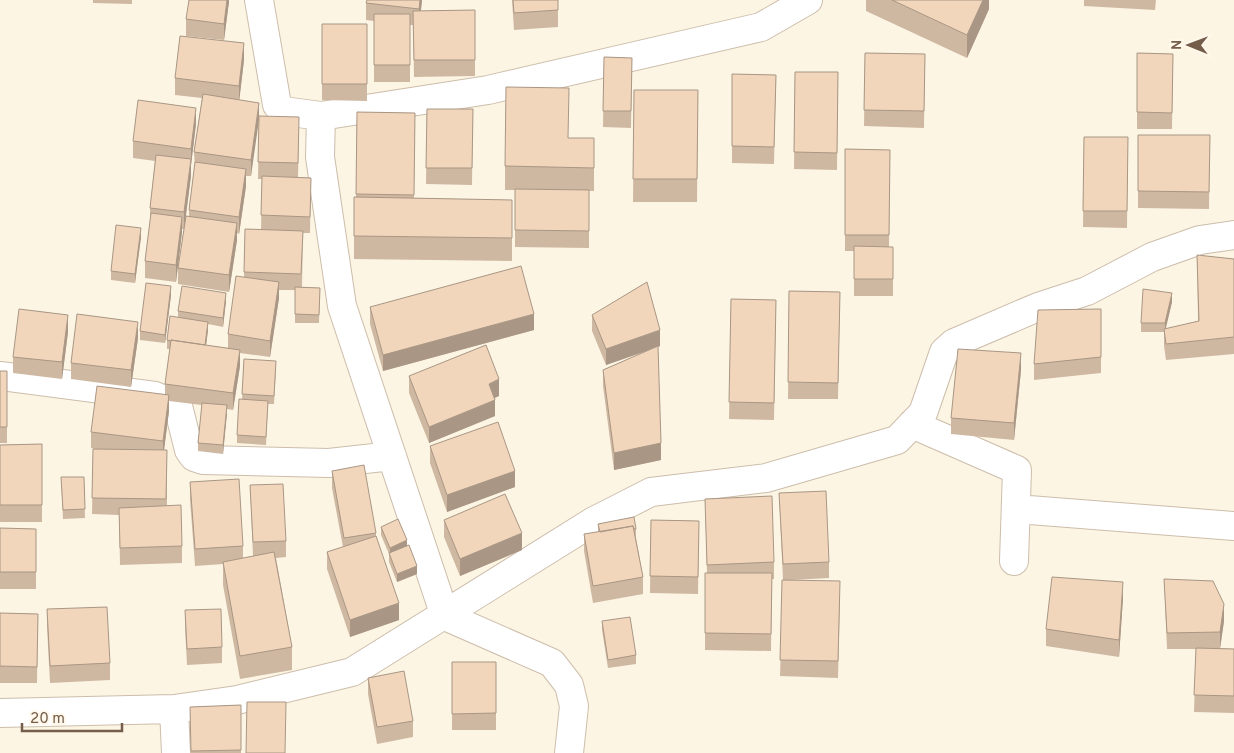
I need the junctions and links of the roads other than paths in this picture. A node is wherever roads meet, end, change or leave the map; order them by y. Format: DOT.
graph roads {
  1 [pos="259,0"];
  2 [pos="808,0"];
  3 [pos="321,116"];
  4 [pos="1234,235"];
  5 [pos="0,376"];
  6 [pos="912,424"];
  7 [pos="392,456"];
  8 [pos="1016,509"];
  9 [pos="1234,526"];
  10 [pos="1014,561"];
  11 [pos="445,616"];
  12 [pos="174,709"];
  13 [pos="0,713"];
  14 [pos="176,753"];
  15 [pos="568,753"];
  1 -- 3 [label="street"];
  2 -- 3 [label="street"];
  3 -- 7 [label="street"];
  4 -- 6 [label="street"];
  5 -- 7 [label="street"];
  6 -- 8 [label="street"];
  6 -- 11 [label="street"];
  7 -- 11 [label="street"];
  8 -- 9 [label="street"];
  8 -- 10 [label="street"];
  11 -- 12 [label="street"];
  11 -- 15 [label="street"];
  12 -- 13 [label="street"];
  12 -- 14 [label="street"];
}
